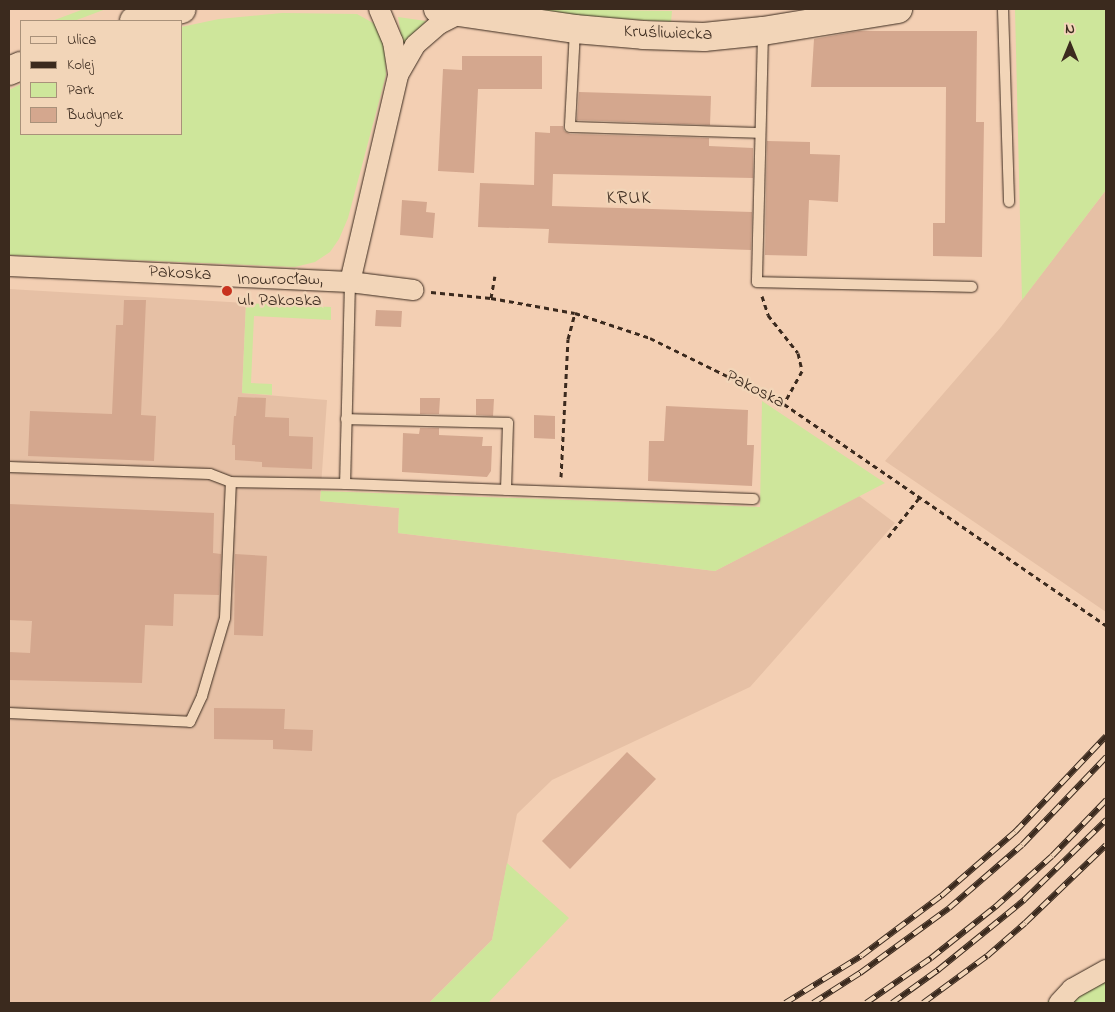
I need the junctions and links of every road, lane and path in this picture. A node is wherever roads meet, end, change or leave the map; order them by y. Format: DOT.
graph roads {
  1 [pos="182,9"];
  2 [pos="379,9"];
  3 [pos="898,9"];
  4 [pos="1003,9"];
  5 [pos="450,10"];
  6 [pos="138,20"];
  7 [pos="575,29"];
  8 [pos="763,31"];
  9 [pos="398,75"];
  10 [pos="760,133"];
  11 [pos="1009,202"];
  12 [pos="9,266"];
  13 [pos="495,276"];
  14 [pos="350,282"];
  15 [pos="757,282"];
  16 [pos="972,287"];
  17 [pos="413,290"];
  18 [pos="491,298"];
  19 [pos="575,313"];
  20 [pos="784,404"];
  21 [pos="346,419"];
  22 [pos="9,467"];
  23 [pos="231,482"];
  24 [pos="345,484"];
  25 [pos="506,490"];
  26 [pos="561,492"];
  27 [pos="919,498"];
  28 [pos="754,499"];
  29 [pos="888,538"];
  30 [pos="1106,624"];
  31 [pos="9,713"];
  32 [pos="1106,970"];
  33 [pos="1058,1003"];
  1 -- 6 [label="main road"];
  2 -- 9 [label="street"];
  3 -- 8 [label="main road, Kruśliwiecka"];
  4 -- 11 [label="lane"];
  5 -- 7 [label="main road, Kruśliwiecka"];
  5 -- 9 [label="street"];
  7 -- 8 [label="main road, Kruśliwiecka"];
  7 -- 10 [label="lane"];
  8 -- 10 [label="lane"];
  9 -- 14 [label="street"];
  10 -- 15 [label="lane"];
  12 -- 14 [label="street, Pakoska"];
  13 -- 18 [label="path"];
  14 -- 17 [label="street, Pakoska"];
  14 -- 21 [label="lane"];
  15 -- 16 [label="lane"];
  15 -- 20 [label="path"];
  17 -- 18 [label="path, Pakoska"];
  18 -- 19 [label="path, Pakoska"];
  19 -- 20 [label="path, Pakoska"];
  19 -- 26 [label="path"];
  20 -- 27 [label="path, Pakoska"];
  21 -- 24 [label="lane"];
  21 -- 25 [label="lane"];
  22 -- 23 [label="lane"];
  23 -- 24 [label="lane"];
  23 -- 31 [label="lane"];
  24 -- 25 [label="lane"];
  25 -- 26 [label="lane"];
  26 -- 28 [label="lane"];
  27 -- 29 [label="path"];
  27 -- 30 [label="path, Pakoska"];
  32 -- 33 [label="street"];
}
